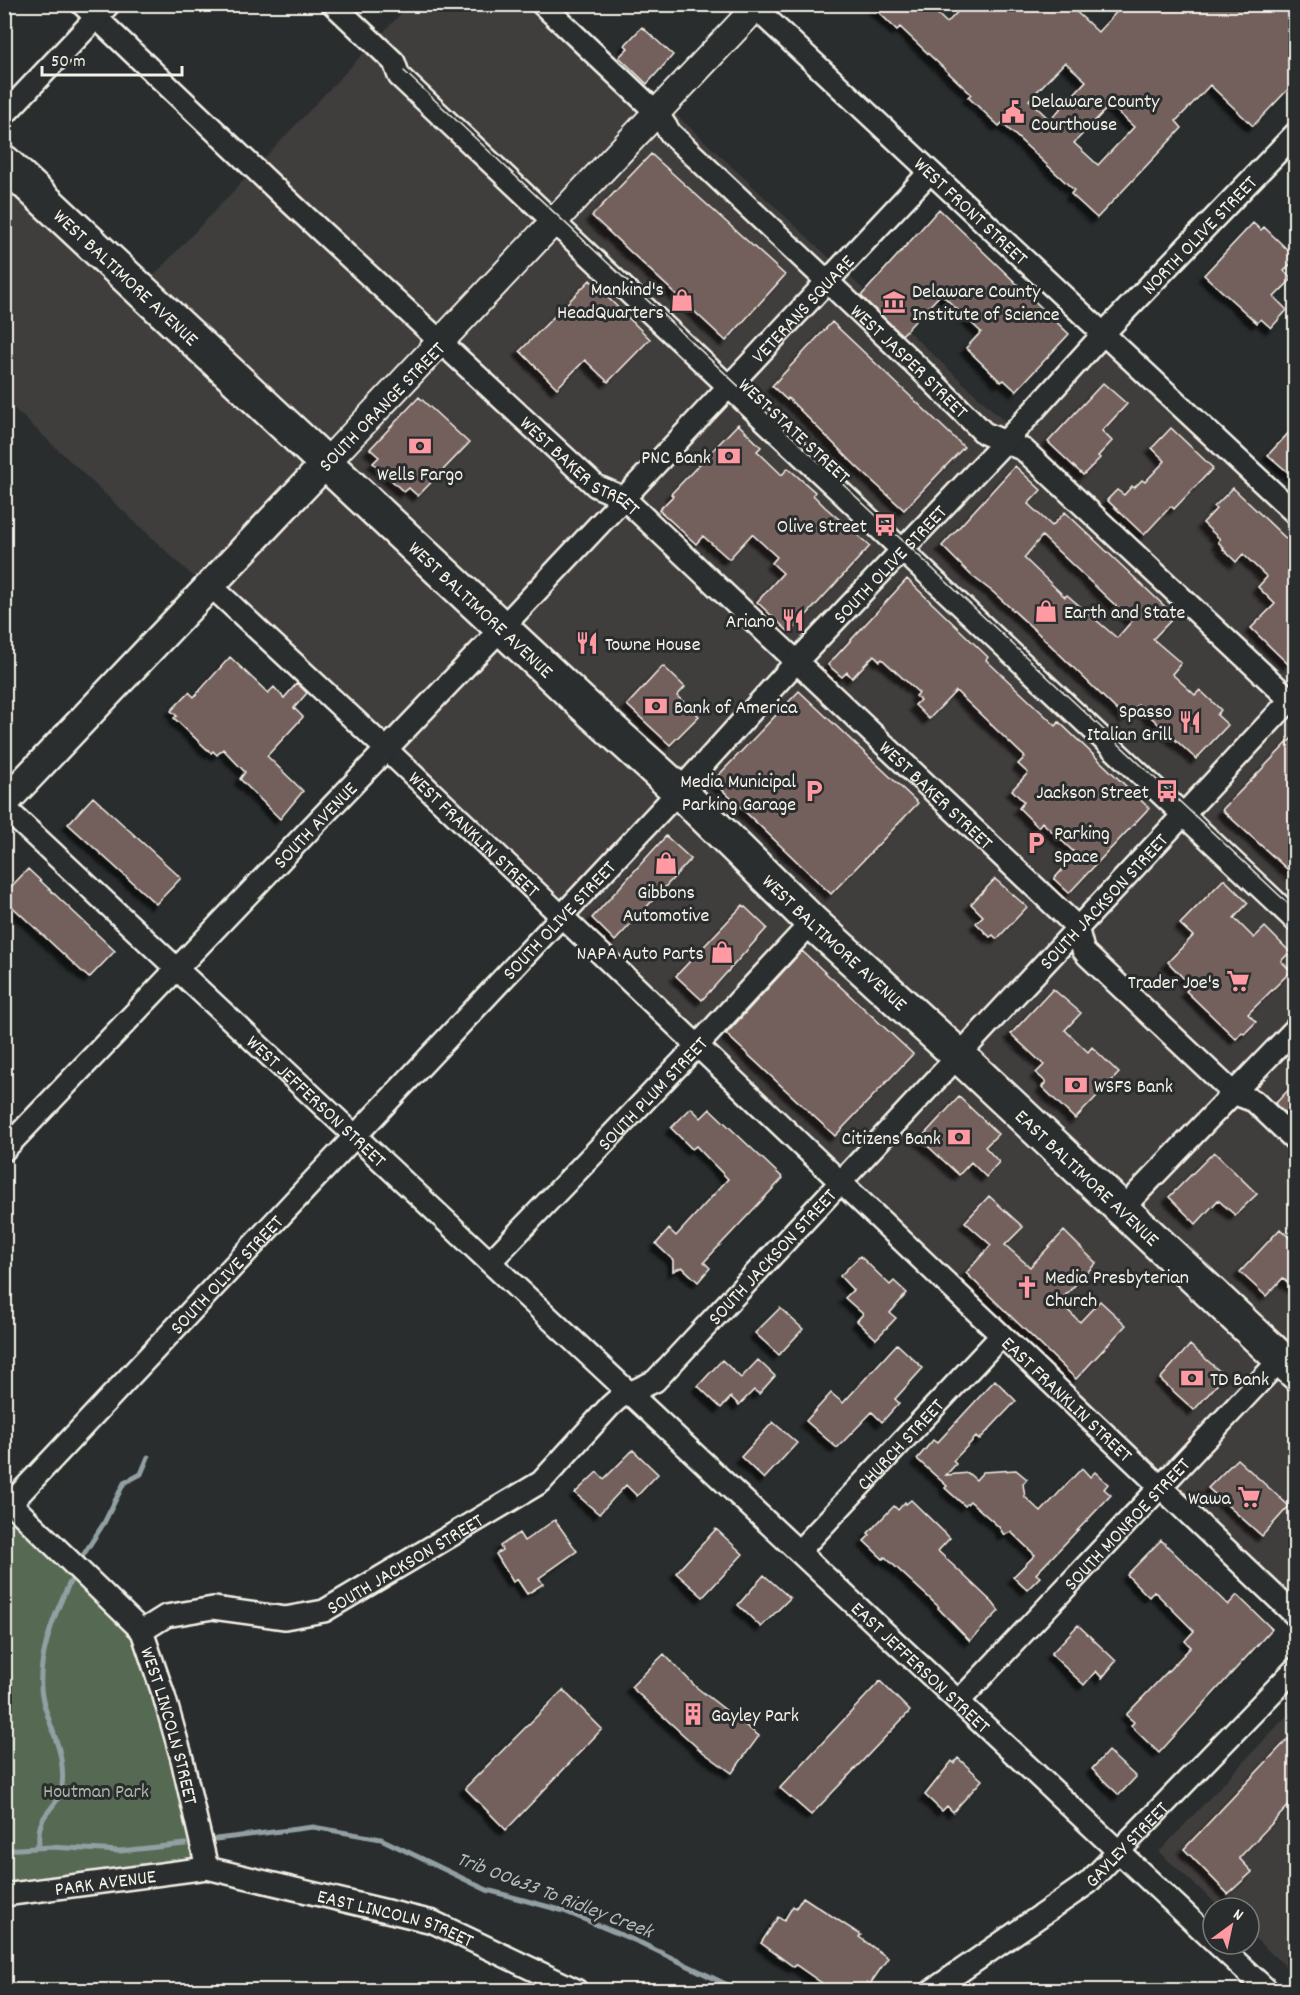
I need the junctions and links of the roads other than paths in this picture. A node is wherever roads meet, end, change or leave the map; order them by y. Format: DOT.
graph roads {
  1 [pos="333,4"];
  2 [pos="542,4"];
  3 [pos="755,6"];
  4 [pos="96,9"];
  5 [pos="656,112"];
  6 [pos="4,115"];
  7 [pos="1296,133"];
  8 [pos="1288,155"];
  9 [pos="4,162"];
  10 [pos="930,172"];
  11 [pos="557,217"];
  12 [pos="828,283"];
  13 [pos="1103,334"];
  14 [pos="441,343"];
  15 [pos="733,382"];
  16 [pos="1006,441"];
  17 [pos="326,463"];
  18 [pos="624,498"];
  19 [pos="1296,514"];
  20 [pos="907,545"];
  21 [pos="210,585"];
  22 [pos="502,628"];
  23 [pos="797,661"];
  24 [pos="1294,700"];
  25 [pos="387,750"];
  26 [pos="679,791"];
  27 [pos="4,805"];
  28 [pos="1187,809"];
  29 [pos="1296,901"];
  30 [pos="560,916"];
  31 [pos="1296,921"];
  32 [pos="812,922"];
  33 [pos="1077,927"];
  34 [pos="178,970"];
  35 [pos="1296,1028"];
  36 [pos="696,1047"];
  37 [pos="958,1055"];
  38 [pos="1233,1093"];
  39 [pos="356,1136"];
  40 [pos="1296,1141"];
  41 [pos="4,1150"];
  42 [pos="840,1183"];
  43 [pos="1122,1209"];
  44 [pos="490,1262"];
  45 [pos="1001,1336"];
  46 [pos="1291,1359"];
  47 [pos="630,1392"];
  48 [pos="1160,1488"];
  49 [pos="8,1500"];
  50 [pos="799,1551"];
  51 [pos="1296,1616"];
  52 [pos="142,1631"];
  53 [pos="1296,1668"];
  54 [pos="959,1701"];
  55 [pos="1120,1853"];
  56 [pos="207,1868"];
  57 [pos="4,1895"];
  58 [pos="1201,1929"];
  59 [pos="1230,1956"];
  60 [pos="576,1990"];
  61 [pos="933,1990"];
  62 [pos="1267,1990"];
  1 -- 11 [label="street, WEST STATE STREET"];
  2 -- 5 [label="street, WEST JASPER STREET"];
  3 -- 5 [label="street, SOUTH ORANGE STREET"];
  3 -- 10 [label="street, WEST FRONT STREET"];
  4 -- 6 [label="street"];
  4 -- 14 [label="street, WEST BAKER STREET"];
  5 -- 11 [label="street, SOUTH ORANGE STREET"];
  5 -- 12 [label="street, WEST JASPER STREET"];
  7 -- 8 [label="street, NORTH OLIVE STREET"];
  8 -- 13 [label="street, NORTH OLIVE STREET"];
  9 -- 17 [label="main road, WEST BALTIMORE AVENUE"];
  10 -- 12 [label="street, VETERANS SQUARE"];
  10 -- 13 [label="street, WEST FRONT STREET"];
  11 -- 14 [label="street, SOUTH ORANGE STREET"];
  11 -- 15 [label="street, WEST STATE STREET"];
  12 -- 15 [label="street, VETERANS SQUARE"];
  12 -- 16 [label="street, WEST JASPER STREET"];
  13 -- 16 [label="street, SOUTH OLIVE STREET"];
  13 -- 19 [label="street, WEST FRONT STREET"];
  14 -- 17 [label="street, SOUTH ORANGE STREET"];
  14 -- 18 [label="street, WEST BAKER STREET"];
  15 -- 18 [label="street, VETERANS SQUARE"];
  15 -- 20 [label="street, WEST STATE STREET"];
  16 -- 20 [label="street, SOUTH OLIVE STREET"];
  16 -- 24 [label="street, WEST JASPER STREET"];
  17 -- 21 [label="main road, SOUTH ORANGE STREET"];
  17 -- 22 [label="main road, WEST BALTIMORE AVENUE"];
  18 -- 22 [label="street, SOUTH AVENUE"];
  18 -- 23 [label="street, WEST BAKER STREET"];
  20 -- 23 [label="street, SOUTH OLIVE STREET"];
  20 -- 28 [label="street, WEST STATE STREET"];
  21 -- 25 [label="street, WEST FRANKLIN STREET"];
  21 -- 27 [label="main road, SOUTH ORANGE STREET"];
  22 -- 25 [label="street, SOUTH AVENUE"];
  22 -- 26 [label="main road, WEST BALTIMORE AVENUE"];
  23 -- 26 [label="street, SOUTH OLIVE STREET"];
  23 -- 33 [label="street, WEST BAKER STREET"];
  24 -- 28 [label="street, SOUTH JACKSON STREET"];
  25 -- 30 [label="street, WEST FRANKLIN STREET"];
  25 -- 34 [label="street, SOUTH AVENUE"];
  26 -- 30 [label="street, SOUTH OLIVE STREET"];
  26 -- 32 [label="main road, WEST BALTIMORE AVENUE"];
  27 -- 34 [label="street, WEST JEFFERSON STREET"];
  28 -- 29 [label="street"];
  28 -- 31 [label="street"];
  28 -- 33 [label="street, SOUTH JACKSON STREET"];
  30 -- 36 [label="street, WEST FRANKLIN STREET"];
  30 -- 39 [label="street, SOUTH OLIVE STREET"];
  32 -- 36 [label="street, SOUTH PLUM STREET"];
  32 -- 37 [label="main road, WEST BALTIMORE AVENUE"];
  33 -- 37 [label="street, SOUTH JACKSON STREET"];
  33 -- 38 [label="street"];
  34 -- 39 [label="street, WEST JEFFERSON STREET"];
  34 -- 41 [label="street, SOUTH AVENUE"];
  35 -- 38 [label="street"];
  36 -- 42 [label="street, WEST FRANKLIN STREET"];
  36 -- 44 [label="street, SOUTH PLUM STREET"];
  37 -- 42 [label="street, SOUTH JACKSON STREET"];
  37 -- 43 [label="main road, EAST BALTIMORE AVENUE"];
  38 -- 40 [label="street"];
  38 -- 43 [label="street"];
  39 -- 44 [label="street, WEST JEFFERSON STREET"];
  39 -- 49 [label="street, SOUTH OLIVE STREET"];
  42 -- 45 [label="street, EAST FRANKLIN STREET"];
  42 -- 47 [label="street, SOUTH JACKSON STREET"];
  43 -- 46 [label="main road, EAST BALTIMORE AVENUE"];
  44 -- 47 [label="street, WEST JEFFERSON STREET"];
  45 -- 48 [label="street, EAST FRANKLIN STREET"];
  45 -- 50 [label="street, CHURCH STREET"];
  46 -- 48 [label="street, SOUTH MONROE STREET"];
  47 -- 50 [label="street, EAST JEFFERSON STREET"];
  47 -- 52 [label="street, SOUTH JACKSON STREET"];
  48 -- 51 [label="street, EAST FRANKLIN STREET"];
  48 -- 54 [label="street, SOUTH MONROE STREET"];
  49 -- 52 [label="street, WEST LINCOLN STREET"];
  50 -- 54 [label="street, EAST JEFFERSON STREET"];
  52 -- 56 [label="street, WEST LINCOLN STREET"];
  53 -- 55 [label="street, GAYLEY STREET"];
  54 -- 55 [label="street, EAST JEFFERSON STREET"];
  55 -- 58 [label="street, EAST JEFFERSON STREET"];
  55 -- 61 [label="street, GAYLEY STREET"];
  56 -- 57 [label="street, PARK AVENUE"];
  56 -- 60 [label="street, EAST LINCOLN STREET"];
  59 -- 62 [label="street"];
}
